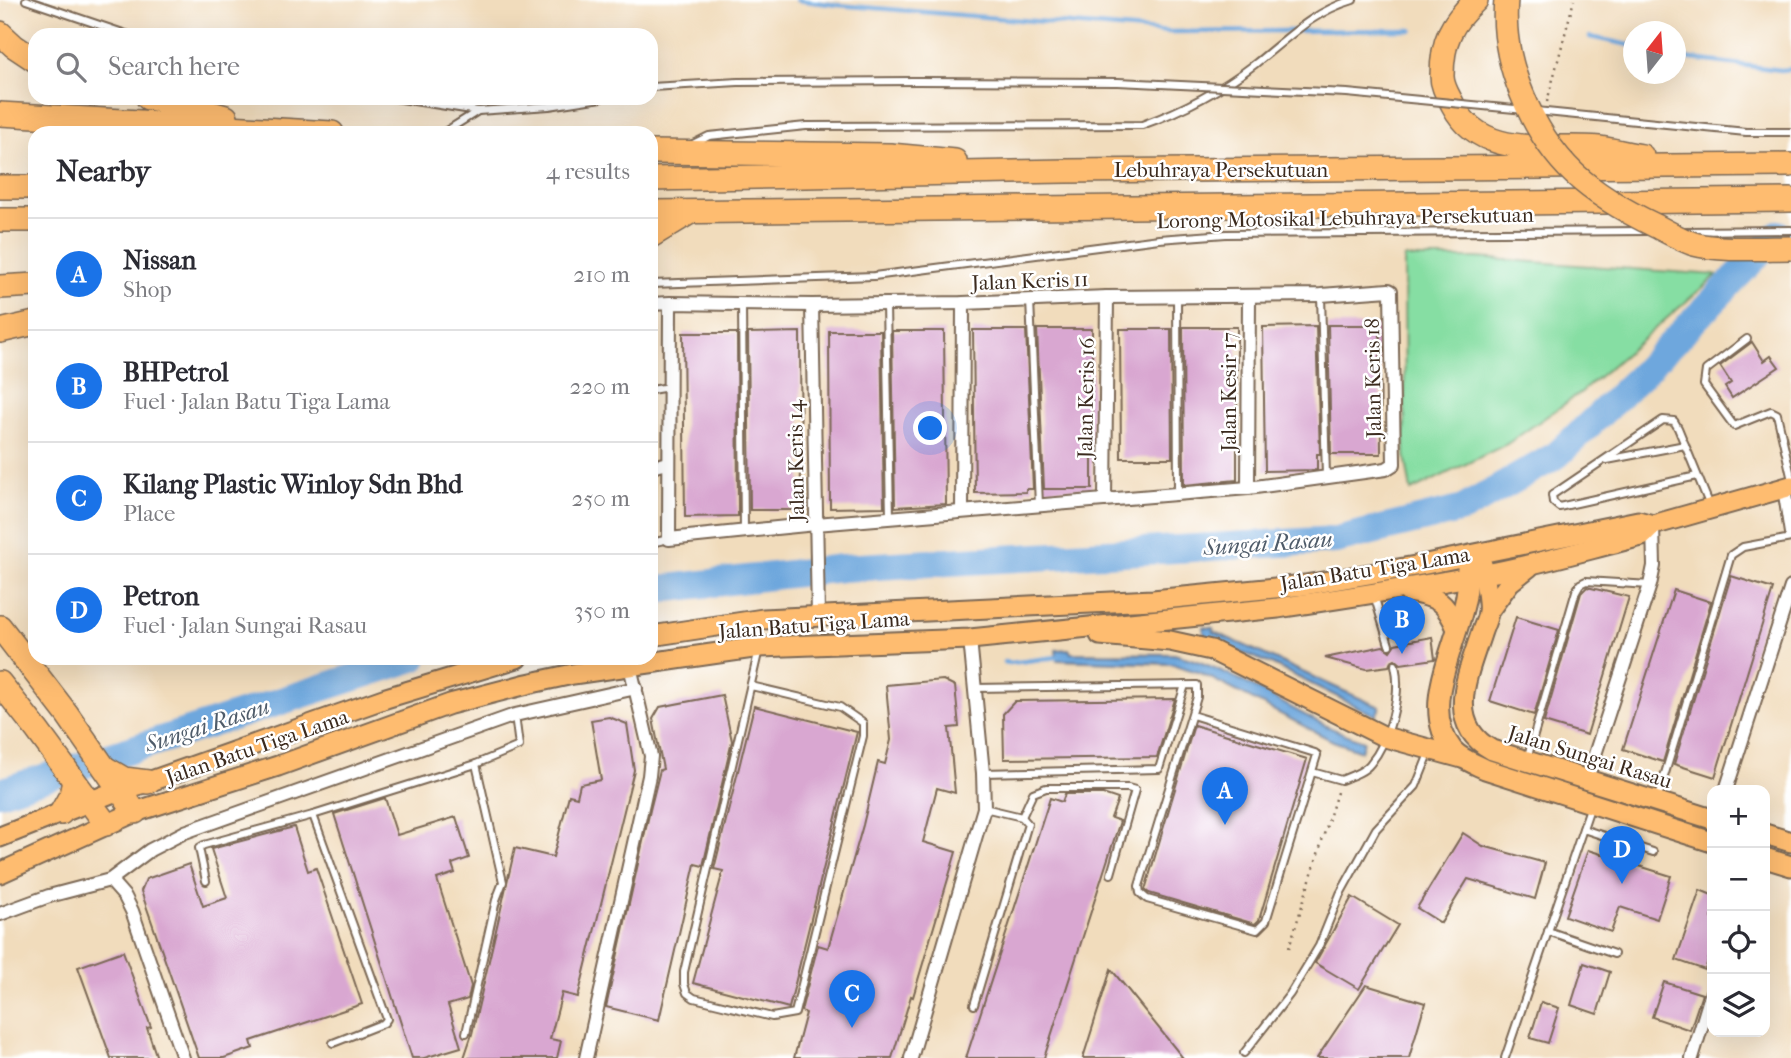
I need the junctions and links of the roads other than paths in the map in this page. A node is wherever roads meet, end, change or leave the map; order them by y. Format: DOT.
graph roads {
  1 [pos="26,0"];
  2 [pos="1353,0"];
  3 [pos="1476,0"];
  4 [pos="1506,0"];
  5 [pos="108,28"];
  6 [pos="0,33"];
  7 [pos="28,55"];
  8 [pos="658,87"];
  9 [pos="182,105"];
  10 [pos="440,105"];
  11 [pos="556,105"];
  12 [pos="478,111"];
  13 [pos="0,114"];
  14 [pos="202,126"];
  15 [pos="256,126"];
  16 [pos="454,126"];
  17 [pos="1791,132"];
  18 [pos="658,152"];
  19 [pos="675,153"];
  20 [pos="1791,165"];
  21 [pos="1693,166"];
  22 [pos="1066,171"];
  23 [pos="658,179"];
  24 [pos="0,187"];
  25 [pos="28,187"];
  26 [pos="1791,200"];
  27 [pos="658,212"];
  28 [pos="691,212"];
  29 [pos="0,220"];
  30 [pos="28,220"];
  31 [pos="1791,230"];
  32 [pos="658,232"];
  33 [pos="1791,248"];
  34 [pos="658,284"];
  35 [pos="28,285"];
  36 [pos="0,287"];
  37 [pos="1391,291"];
  38 [pos="1321,295"];
  39 [pos="1249,296"];
  40 [pos="1107,297"];
  41 [pos="1177,297"];
  42 [pos="1030,300"];
  43 [pos="670,303"];
  44 [pos="963,303"];
  45 [pos="658,304"];
  46 [pos="741,304"];
  47 [pos="886,304"];
  48 [pos="813,306"];
  49 [pos="28,325"];
  50 [pos="0,331"];
  51 [pos="1747,340"];
  52 [pos="670,387"];
  53 [pos="658,389"];
  54 [pos="1791,438"];
  55 [pos="1685,445"];
  56 [pos="1786,452"];
  57 [pos="1604,460"];
  58 [pos="669,463"];
  59 [pos="658,465"];
  60 [pos="1326,476"];
  61 [pos="1697,476"];
  62 [pos="1789,483"];
  63 [pos="1248,488"];
  64 [pos="1178,494"];
  65 [pos="1105,500"];
  66 [pos="1039,505"];
  67 [pos="1710,508"];
  68 [pos="962,512"];
  69 [pos="890,517"];
  70 [pos="816,524"];
  71 [pos="1653,525"];
  72 [pos="744,531"];
  73 [pos="1791,535"];
  74 [pos="669,538"];
  75 [pos="658,541"];
  76 [pos="1473,554"];
  77 [pos="1532,564"];
  78 [pos="1476,576"];
  79 [pos="1650,585"];
  80 [pos="1791,587"];
  81 [pos="1383,591"];
  82 [pos="1488,612"];
  83 [pos="818,615"];
  84 [pos="0,627"];
  85 [pos="1457,629"];
  86 [pos="1053,631"];
  87 [pos="658,635"];
  88 [pos="970,639"];
  89 [pos="1389,645"];
  90 [pos="760,647"];
  91 [pos="658,659"];
  92 [pos="28,663"];
  93 [pos="29,665"];
  94 [pos="494,665"];
  95 [pos="615,665"];
  96 [pos="630,665"];
  97 [pos="1395,665"];
  98 [pos="0,683"];
  99 [pos="1185,685"];
  100 [pos="751,686"];
  101 [pos="636,688"];
  102 [pos="974,688"];
  103 [pos="515,715"];
  104 [pos="1192,715"];
  105 [pos="1385,737"];
  106 [pos="1431,750"];
  107 [pos="1465,758"];
  108 [pos="1527,761"];
  109 [pos="476,764"];
  110 [pos="1312,772"];
  111 [pos="983,773"];
  112 [pos="112,778"];
  113 [pos="1587,779"];
  114 [pos="148,782"];
  115 [pos="1728,785"];
  116 [pos="75,796"];
  117 [pos="1656,801"];
  118 [pos="1591,803"];
  119 [pos="984,808"];
  120 [pos="135,812"];
  121 [pos="313,816"];
  122 [pos="1022,817"];
  123 [pos="1707,817"];
  124 [pos="106,824"];
  125 [pos="1583,829"];
  126 [pos="0,836"];
  127 [pos="1770,836"];
  128 [pos="1707,840"];
  129 [pos="1791,842"];
  130 [pos="1653,852"];
  131 [pos="1770,860"];
  132 [pos="1791,866"];
  133 [pos="0,873"];
  134 [pos="1111,874"];
  135 [pos="110,880"];
  136 [pos="205,881"];
  137 [pos="0,914"];
  138 [pos="1548,931"];
  139 [pos="1614,954"];
  140 [pos="974,1005"];
  141 [pos="1707,1008"];
  142 [pos="466,1034"];
  143 [pos="333,1043"];
  144 [pos="1244,1053"];
  145 [pos="183,1058"];
  146 [pos="586,1058"];
  147 [pos="911,1058"];
  148 [pos="1505,1058"];
  149 [pos="1692,1058"];
  1 -- 5 [label="lane"];
  2 -- 19 [label="lane"];
  3 -- 21 [label="highway"];
  4 -- 33 [label="highway, bridge"];
  6 -- 7 [label="highway"];
  8 -- 17 [label="lane, bridge"];
  9 -- 15 [label="highway"];
  10 -- 12 [label="lane"];
  11 -- 12 [label="lane"];
  12 -- 16 [label="lane"];
  13 -- 14 [label="highway"];
  18 -- 19 [label="highway"];
  19 -- 22 [label="highway"];
  20 -- 21 [label="highway, Lebuhraya Persekutuan"];
  21 -- 22 [label="highway, Lebuhraya Persekutuan"];
  22 -- 23 [label="highway, Lebuhraya Persekutuan"];
  24 -- 25 [label="highway"];
  26 -- 28 [label="highway, Lebuhraya Persekutuan"];
  27 -- 28 [label="highway, Lebuhraya Persekutuan"];
  28 -- 32 [label="highway"];
  29 -- 30 [label="highway"];
  31 -- 34 [label="lane, Lorong Motosikal Lebuhraya Persekutuan"];
  35 -- 36 [label="highway"];
  37 -- 38 [label="street, Jalan Keris 11"];
  37 -- 60 [label="street, Jalan Keris 18"];
  38 -- 39 [label="street, Jalan Keris 11"];
  38 -- 60 [label="lane"];
  39 -- 41 [label="street, Jalan Keris 11"];
  39 -- 63 [label="street, Jalan Kesir 17"];
  40 -- 41 [label="street, Jalan Keris 11"];
  40 -- 42 [label="street, Jalan Keris 11"];
  40 -- 65 [label="street, Jalan Keris 16"];
  41 -- 64 [label="lane"];
  42 -- 44 [label="street, Jalan Keris 11"];
  42 -- 66 [label="lane"];
  43 -- 45 [label="street, Jalan Keris 11"];
  43 -- 46 [label="street, Jalan Keris 11"];
  43 -- 52 [label="street"];
  44 -- 47 [label="street, Jalan Keris 11"];
  44 -- 68 [label="street"];
  46 -- 48 [label="street, Jalan Keris 11"];
  46 -- 72 [label="lane"];
  47 -- 48 [label="street, Jalan Keris 11"];
  47 -- 69 [label="lane"];
  48 -- 70 [label="street, Jalan Keris 14"];
  49 -- 50 [label="highway"];
  51 -- 56 [label="lane"];
  52 -- 53 [label="lane"];
  52 -- 58 [label="street"];
  54 -- 56 [label="lane"];
  55 -- 57 [label="lane"];
  55 -- 57 [label="lane"];
  55 -- 61 [label="lane"];
  56 -- 62 [label="lane"];
  57 -- 61 [label="lane"];
  58 -- 59 [label="street"];
  58 -- 74 [label="street"];
  60 -- 63 [label="street"];
  61 -- 67 [label="lane"];
  62 -- 67 [label="main road, Jalan Batu Tiga Lama"];
  62 -- 73 [label="street"];
  63 -- 64 [label="street"];
  64 -- 65 [label="street"];
  65 -- 66 [label="street"];
  66 -- 68 [label="street"];
  67 -- 71 [label="main road, Jalan Batu Tiga Lama"];
  68 -- 69 [label="street"];
  69 -- 70 [label="street"];
  70 -- 72 [label="street"];
  70 -- 83 [label="street, Jalan Keris 14"];
  71 -- 76 [label="main road, Jalan Batu Tiga Lama"];
  71 -- 77 [label="main road, Jalan Batu Tiga Lama"];
  71 -- 79 [label="street"];
  72 -- 74 [label="street"];
  73 -- 117 [label="lane"];
  74 -- 75 [label="lane"];
  76 -- 78 [label="main road"];
  76 -- 83 [label="main road, Jalan Batu Tiga Lama"];
  77 -- 78 [label="main road, Jalan Batu Tiga Lama"];
  77 -- 82 [label="main road"];
  78 -- 81 [label="main road, Jalan Batu Tiga Lama"];
  78 -- 82 [label="main road"];
  78 -- 85 [label="main road"];
  79 -- 108 [label="lane"];
  79 -- 113 [label="street"];
  80 -- 115 [label="street"];
  81 -- 85 [label="main road"];
  81 -- 86 [label="main road, Jalan Batu Tiga Lama"];
  81 -- 89 [label="lane"];
  82 -- 108 [label="main road, Jalan Sungai Rasau"];
  83 -- 87 [label="main road, Jalan Batu Tiga Lama"];
  84 -- 92 [label="highway"];
  85 -- 107 [label="main road"];
  86 -- 88 [label="main road, Jalan Batu Tiga Lama"];
  86 -- 105 [label="main road, Jalan Sungai Rasau"];
  88 -- 90 [label="main road, Jalan Batu Tiga Lama"];
  88 -- 102 [label="street"];
  90 -- 91 [label="main road, Jalan Batu Tiga Lama"];
  90 -- 100 [label="lane"];
  93 -- 112 [label="highway"];
  94 -- 114 [label="main road, Jalan Batu Tiga Lama"];
  95 -- 120 [label="main road, Jalan Batu Tiga Lama"];
  96 -- 101 [label="street"];
  97 -- 105 [label="lane"];
  98 -- 116 [label="highway"];
  99 -- 102 [label="lane"];
  99 -- 104 [label="lane"];
  99 -- 111 [label="lane"];
  100 -- 100 [label="lane"];
  101 -- 103 [label="street"];
  101 -- 146 [label="street"];
  102 -- 111 [label="street"];
  103 -- 109 [label="lane"];
  103 -- 135 [label="street"];
  104 -- 110 [label="lane"];
  104 -- 110 [label="lane"];
  105 -- 106 [label="main road, Jalan Sungai Rasau"];
  105 -- 110 [label="lane"];
  106 -- 107 [label="main road, Jalan Sungai Rasau"];
  106 -- 144 [label="lane"];
  107 -- 118 [label="main road, Jalan Sungai Rasau"];
  108 -- 113 [label="main road, Jalan Sungai Rasau"];
  109 -- 121 [label="lane"];
  109 -- 142 [label="lane"];
  111 -- 119 [label="street"];
  112 -- 114 [label="highway"];
  112 -- 116 [label="main road"];
  112 -- 120 [label="highway"];
  113 -- 117 [label="main road, Jalan Sungai Rasau"];
  116 -- 124 [label="highway"];
  116 -- 126 [label="main road"];
  117 -- 123 [label="main road, Jalan Sungai Rasau"];
  118 -- 125 [label="lane"];
  118 -- 128 [label="main road, Jalan Sungai Rasau"];
  119 -- 122 [label="lane"];
  119 -- 147 [label="street"];
  120 -- 124 [label="main road, Jalan Batu Tiga Lama"];
  121 -- 136 [label="lane"];
  121 -- 143 [label="lane"];
  122 -- 134 [label="lane"];
  122 -- 140 [label="lane"];
  124 -- 133 [label="main road, Jalan Batu Tiga Lama"];
  125 -- 130 [label="lane"];
  125 -- 138 [label="lane"];
  127 -- 129 [label="main road"];
  131 -- 132 [label="main road"];
  135 -- 137 [label="street"];
  135 -- 145 [label="street"];
  138 -- 139 [label="lane"];
  138 -- 148 [label="lane"];
  141 -- 149 [label="street"];
}
